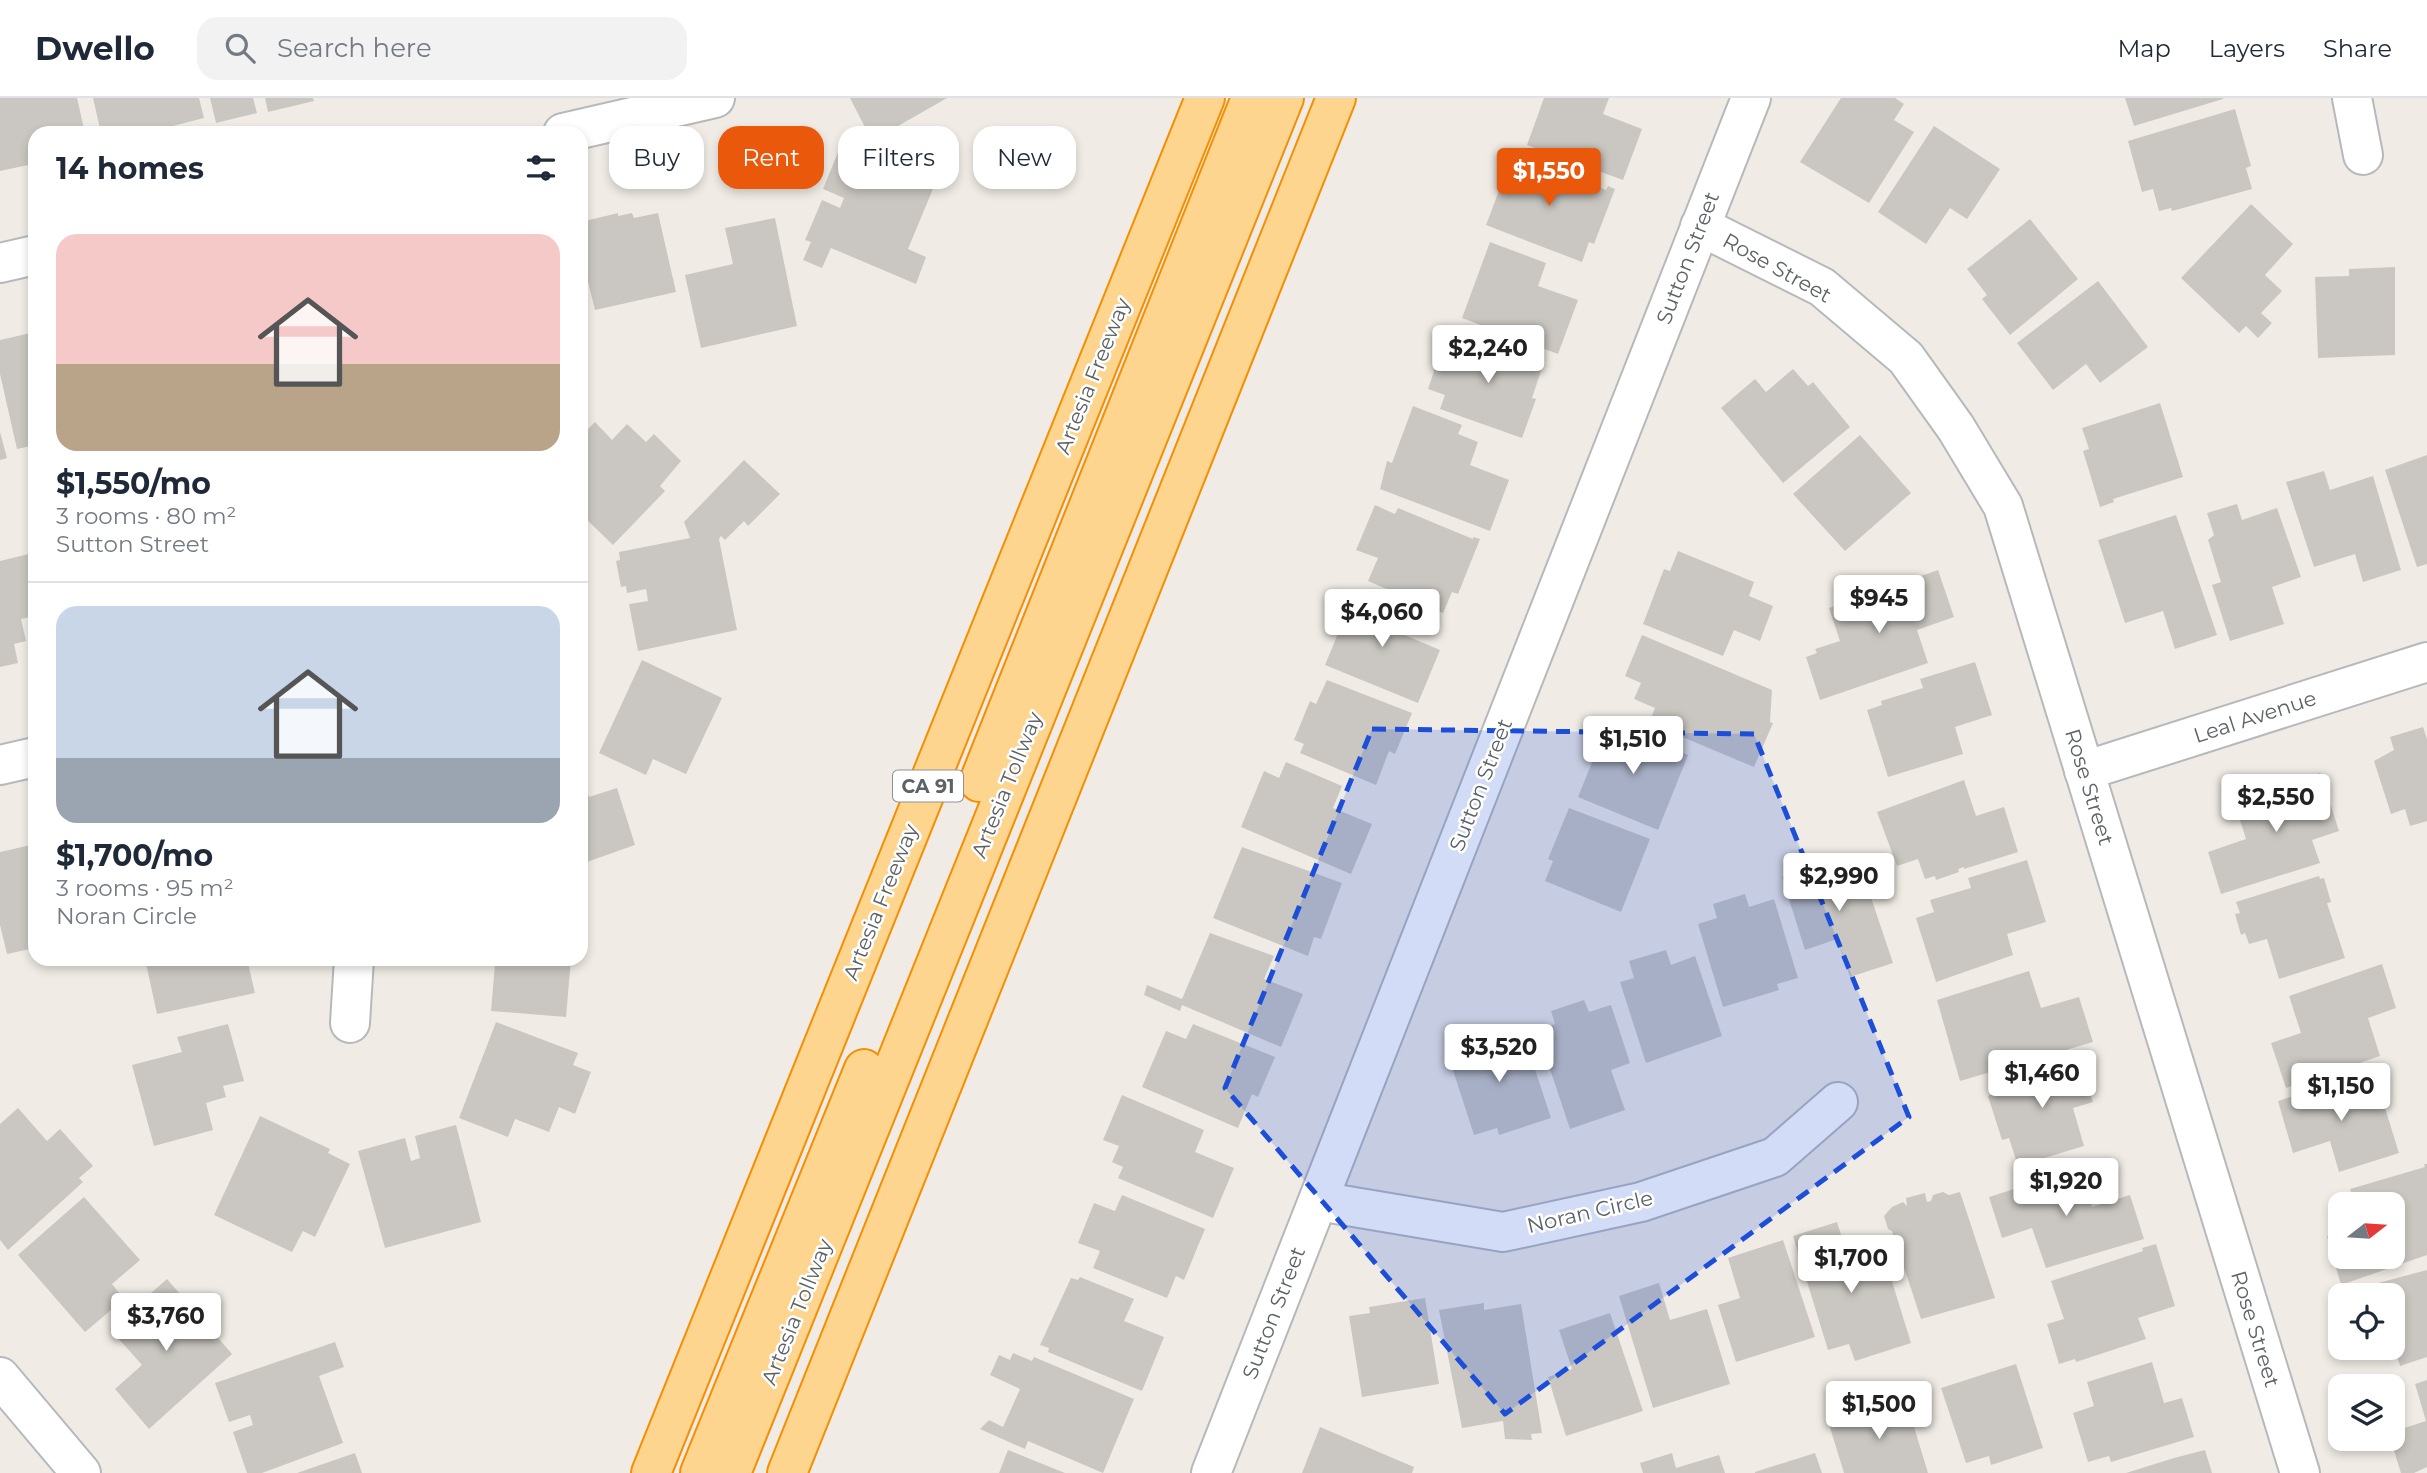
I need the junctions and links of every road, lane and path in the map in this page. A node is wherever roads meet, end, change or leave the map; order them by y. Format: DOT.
graph roads {
  1 [pos="715,98"];
  2 [pos="1205,98"];
  3 [pos="1251,98"];
  4 [pos="1284,98"];
  5 [pos="1336,98"];
  6 [pos="1751,98"];
  7 [pos="2352,98"];
  8 [pos="588,127"];
  9 [pos="2363,155"];
  10 [pos="1700,226"];
  11 [pos="28,257"];
  12 [pos="0,263"];
  13 [pos="2427,662"];
  14 [pos="28,759"];
  15 [pos="0,765"];
  16 [pos="2084,771"];
  17 [pos="354,966"];
  18 [pos="350,1023"];
  19 [pos="1838,1102"];
  20 [pos="1318,1201"];
  21 [pos="0,1377"];
  22 [pos="823,1384"];
  23 [pos="81,1473"];
  24 [pos="651,1473"];
  25 [pos="700,1473"];
  26 [pos="731,1473"];
  27 [pos="787,1473"];
  28 [pos="811,1473"];
  29 [pos="1211,1473"];
  30 [pos="2300,1473"];
  1 -- 8 [label="street"];
  2 -- 24 [label="highway, Artesia Freeway / CA 91"];
  3 -- 25 [label="highway, Artesia Tollway"];
  4 -- 26 [label="highway, Artesia Tollway"];
  5 -- 22 [label="highway"];
  6 -- 10 [label="street, Sutton Street"];
  7 -- 9 [label="street"];
  10 -- 16 [label="street, Rose Street"];
  10 -- 20 [label="street, Sutton Street"];
  11 -- 12 [label="street"];
  13 -- 16 [label="street, Leal Avenue"];
  14 -- 15 [label="street"];
  16 -- 30 [label="street, Rose Street"];
  17 -- 18 [label="street"];
  19 -- 20 [label="street, Noran Circle"];
  20 -- 29 [label="street, Sutton Street"];
  21 -- 23 [label="street"];
  22 -- 27 [label="highway"];
  22 -- 28 [label="highway"];
}
